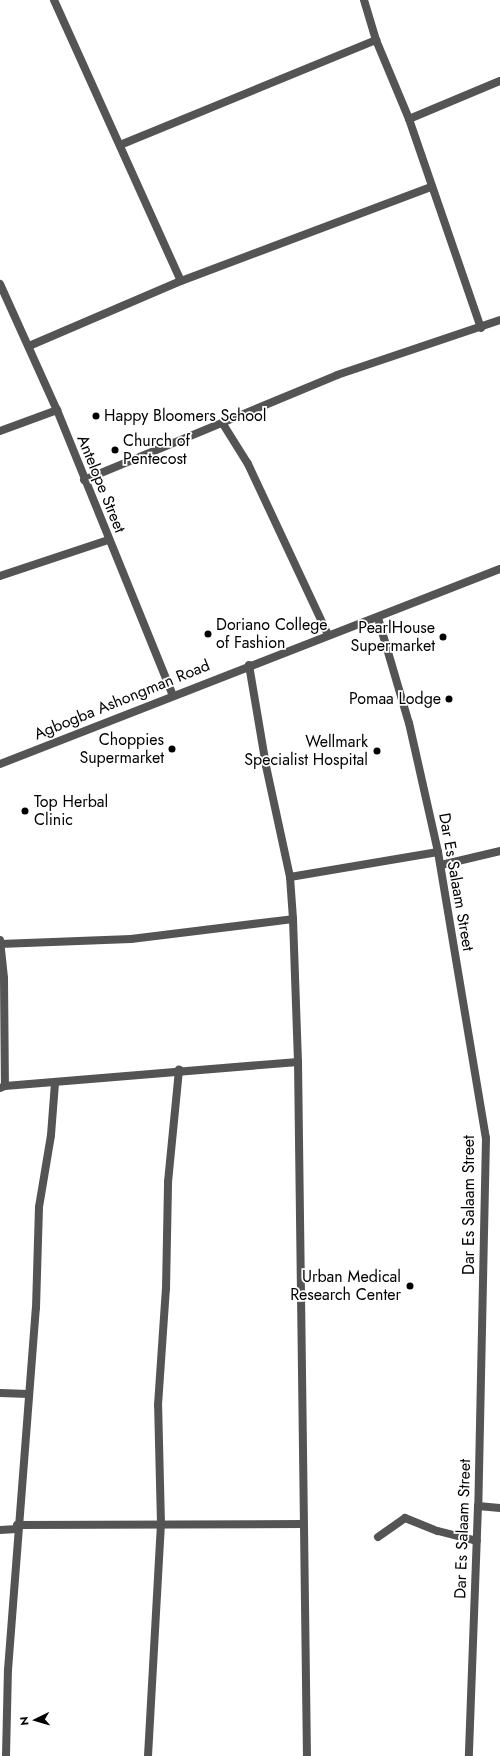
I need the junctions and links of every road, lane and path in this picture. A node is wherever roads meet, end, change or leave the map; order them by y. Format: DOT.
graph roads {
  1 [pos="54,0"];
  2 [pos="364,0"];
  3 [pos="376,40"];
  4 [pos="500,81"];
  5 [pos="409,119"];
  6 [pos="120,145"];
  7 [pos="431,187"];
  8 [pos="181,281"];
  9 [pos="0,284"];
  10 [pos="500,320"];
  11 [pos="481,328"];
  12 [pos="29,346"];
  13 [pos="57,410"];
  14 [pos="224,424"];
  15 [pos="0,431"];
  16 [pos="84,480"];
  17 [pos="108,540"];
  18 [pos="500,569"];
  19 [pos="0,576"];
  20 [pos="378,618"];
  21 [pos="328,635"];
  22 [pos="249,665"];
  23 [pos="173,695"];
  24 [pos="0,764"];
  25 [pos="500,851"];
  26 [pos="438,852"];
  27 [pos="441,865"];
  28 [pos="290,877"];
  29 [pos="293,919"];
  30 [pos="0,943"];
  31 [pos="298,1062"];
  32 [pos="179,1070"];
  33 [pos="55,1083"];
  34 [pos="2,1087"];
  35 [pos="0,1393"];
  36 [pos="29,1394"];
  37 [pos="478,1506"];
  38 [pos="500,1508"];
  39 [pos="161,1524"];
  40 [pos="304,1524"];
  41 [pos="17,1527"];
  42 [pos="0,1530"];
  43 [pos="378,1537"];
  44 [pos="477,1541"];
  45 [pos="6,1756"];
  46 [pos="148,1756"];
  47 [pos="307,1756"];
  48 [pos="469,1756"];
  1 -- 6 [label="street"];
  2 -- 3 [label="street"];
  3 -- 5 [label="street"];
  3 -- 6 [label="street"];
  4 -- 5 [label="street"];
  5 -- 7 [label="street"];
  6 -- 8 [label="street"];
  7 -- 8 [label="street"];
  7 -- 11 [label="street"];
  8 -- 12 [label="street"];
  9 -- 12 [label="street, Antelope Street"];
  10 -- 11 [label="street"];
  11 -- 14 [label="street"];
  12 -- 13 [label="street, Antelope Street"];
  13 -- 15 [label="street"];
  13 -- 16 [label="street, Antelope Street"];
  14 -- 16 [label="street"];
  14 -- 21 [label="street"];
  16 -- 17 [label="street, Antelope Street"];
  17 -- 19 [label="street"];
  17 -- 23 [label="street, Antelope Street"];
  18 -- 20 [label="street, Agbogba Ashongman Road"];
  20 -- 21 [label="street, Agbogba Ashongman Road"];
  20 -- 26 [label="street, Dar Es Salaam Street"];
  21 -- 22 [label="street, Agbogba Ashongman Road"];
  22 -- 23 [label="street, Agbogba Ashongman Road"];
  22 -- 28 [label="street"];
  23 -- 24 [label="street, Agbogba Ashongman Road"];
  25 -- 27 [label="street"];
  26 -- 27 [label="street, Dar Es Salaam Street"];
  26 -- 28 [label="street"];
  27 -- 37 [label="street, Dar Es Salaam Street"];
  28 -- 29 [label="street"];
  29 -- 30 [label="street"];
  29 -- 31 [label="street"];
  30 -- 34 [label="street"];
  31 -- 32 [label="street"];
  31 -- 40 [label="street"];
  32 -- 33 [label="street"];
  32 -- 39 [label="street"];
  33 -- 34 [label="street"];
  33 -- 36 [label="street"];
  35 -- 36 [label="street"];
  36 -- 41 [label="street"];
  37 -- 38 [label="street"];
  37 -- 44 [label="street, Dar Es Salaam Street"];
  39 -- 40 [label="street"];
  39 -- 41 [label="street"];
  39 -- 46 [label="street"];
  40 -- 47 [label="street"];
  41 -- 42 [label="street"];
  41 -- 45 [label="street"];
  43 -- 44 [label="street"];
  44 -- 48 [label="street, Dar Es Salaam Street"];
}
